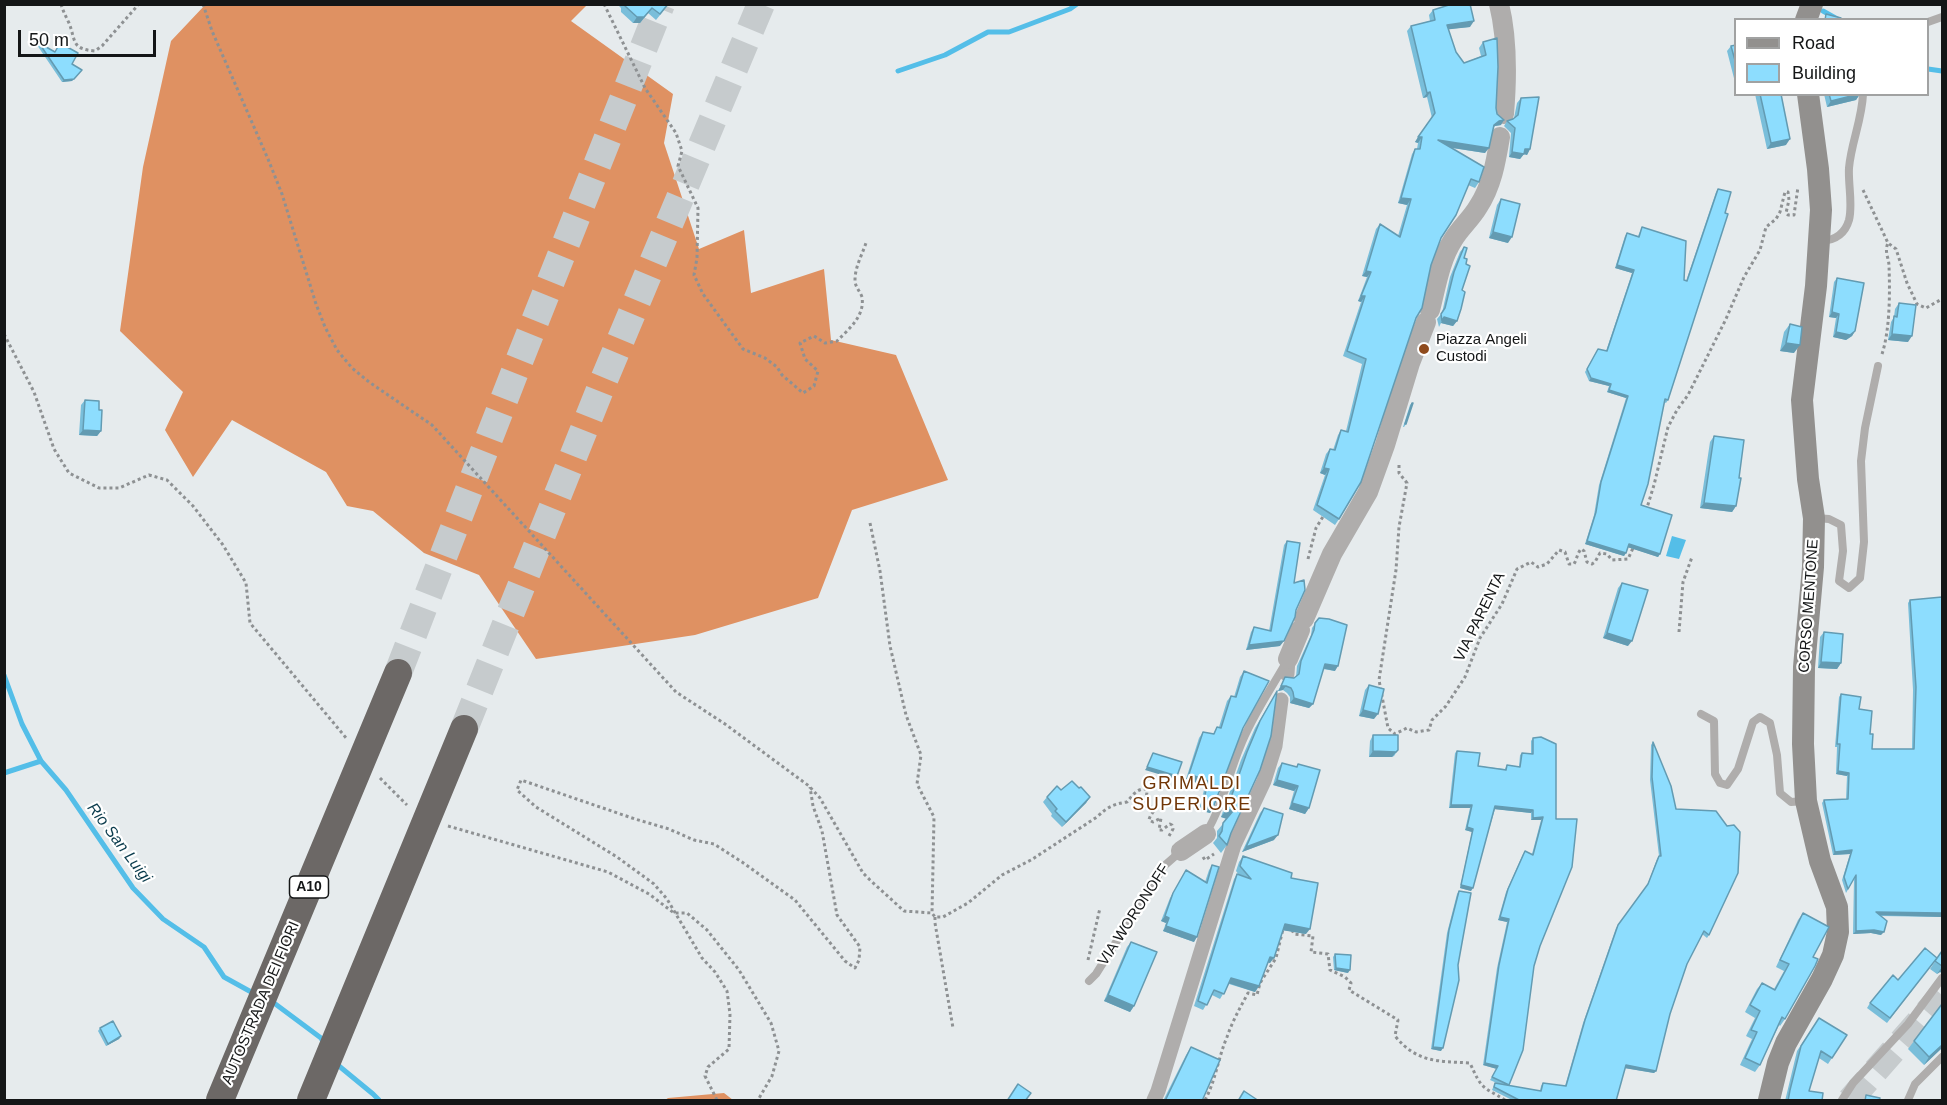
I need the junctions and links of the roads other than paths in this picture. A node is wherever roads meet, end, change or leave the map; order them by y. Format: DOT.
graph roads {
  1 [pos="1499,4"];
  2 [pos="1808,96"];
  3 [pos="1863,96"];
  4 [pos="1504,114"];
  5 [pos="1500,137"];
  6 [pos="1820,241"];
  7 [pos="1878,366"];
  8 [pos="1814,518"];
  9 [pos="1288,667"];
  10 [pos="398,673"];
  11 [pos="1281,700"];
  12 [pos="1701,714"];
  13 [pos="464,729"];
  14 [pos="1806,801"];
  15 [pos="1206,834"];
  16 [pos="1181,851"];
  17 [pos="1942,978"];
  18 [pos="1089,981"];
  19 [pos="1942,1057"];
  20 [pos="220,1101"];
  21 [pos="311,1101"];
  22 [pos="1154,1101"];
  23 [pos="1769,1101"];
  24 [pos="1842,1101"];
  25 [pos="1908,1101"];
  1 -- 4 [label="street"];
  2 -- 6 [label="main road, CORSO MENTONE"];
  3 -- 6 [label="lane"];
  5 -- 9 [label="street, VIA WORONOFF"];
  6 -- 8 [label="main road, CORSO MENTONE"];
  7 -- 8 [label="lane"];
  8 -- 14 [label="main road, CORSO MENTONE"];
  9 -- 15 [label="lane, VIA WORONOFF"];
  10 -- 20 [label="highway, AUTOSTRADA DEI FIORI / A10, bridge"];
  11 -- 22 [label="street"];
  12 -- 14 [label="lane"];
  13 -- 21 [label="highway, bridge"];
  14 -- 23 [label="main road, CORSO MENTONE"];
  15 -- 16 [label="street, VIA WORONOFF"];
  16 -- 18 [label="lane, VIA WORONOFF"];
  17 -- 24 [label="lane"];
  19 -- 25 [label="lane"];
}
